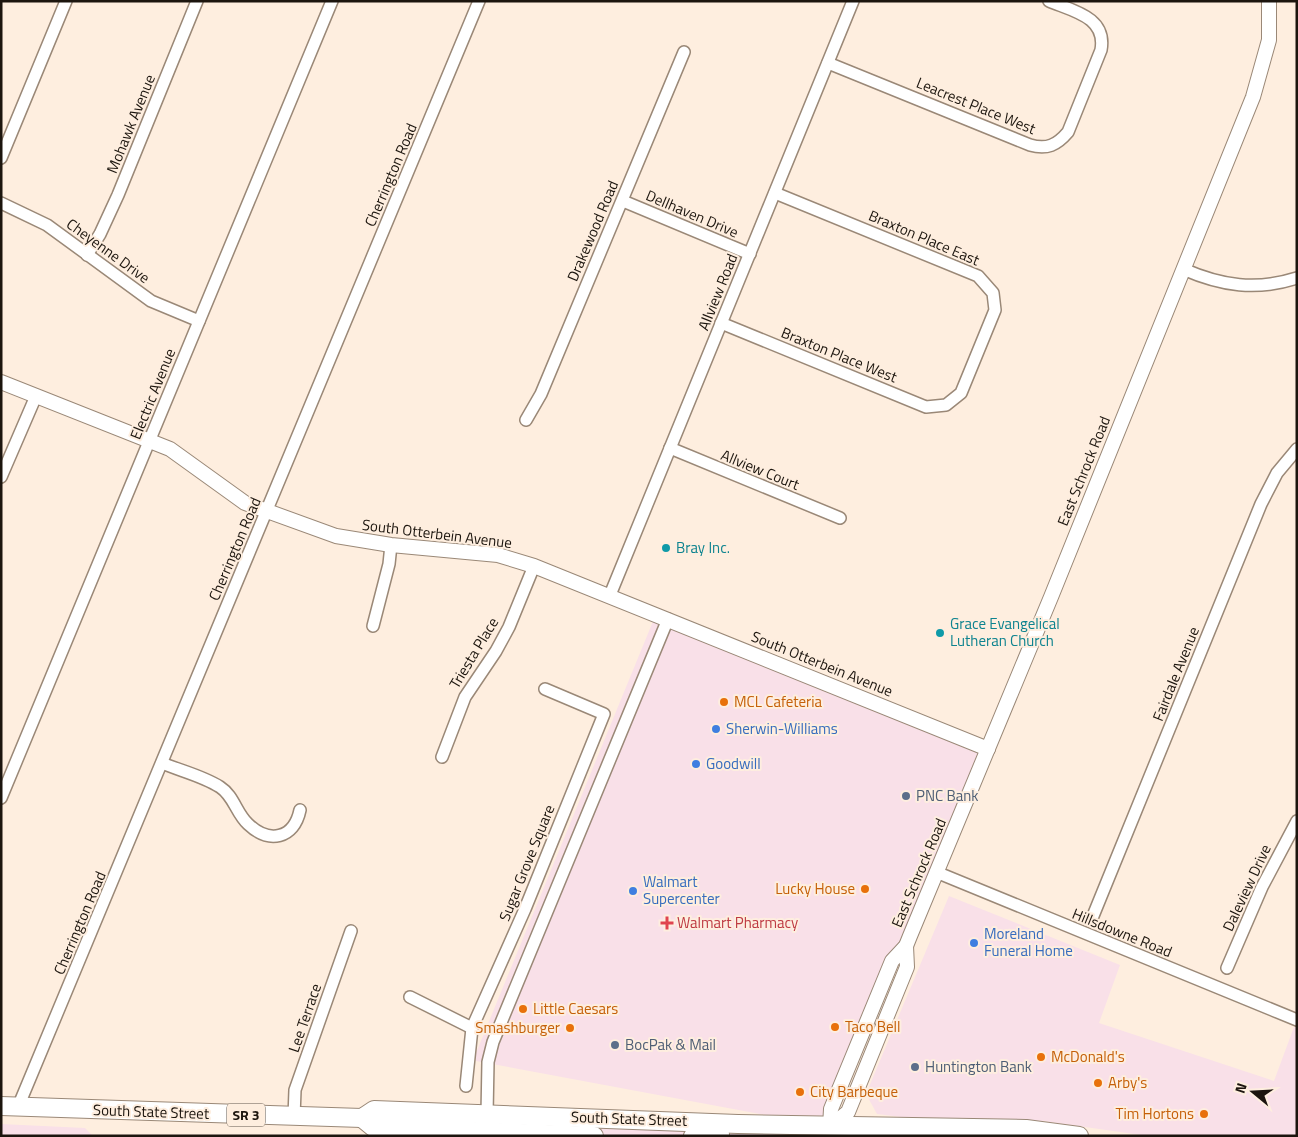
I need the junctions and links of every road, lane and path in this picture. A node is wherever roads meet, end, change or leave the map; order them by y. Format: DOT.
graph roads {
  1 [pos="66,1"];
  2 [pos="197,1"];
  3 [pos="332,1"];
  4 [pos="479,1"];
  5 [pos="853,1"];
  6 [pos="1049,1"];
  7 [pos="1270,1"];
  8 [pos="684,52"];
  9 [pos="828,63"];
  10 [pos="1,158"];
  11 [pos="775,193"];
  12 [pos="622,202"];
  13 [pos="1,203"];
  14 [pos="750,254"];
  15 [pos="87,255"];
  16 [pos="1183,269"];
  17 [pos="1297,278"];
  18 [pos="199,321"];
  19 [pos="721,323"];
  20 [pos="1,382"];
  21 [pos="36,396"];
  22 [pos="946,405"];
  23 [pos="526,420"];
  24 [pos="150,441"];
  25 [pos="670,448"];
  26 [pos="1297,449"];
  27 [pos="1,477"];
  28 [pos="267,512"];
  29 [pos="840,518"];
  30 [pos="391,545"];
  31 [pos="534,566"];
  32 [pos="610,595"];
  33 [pos="668,619"];
  34 [pos="373,626"];
  35 [pos="545,689"];
  36 [pos="988,749"];
  37 [pos="442,757"];
  38 [pos="162,763"];
  39 [pos="1,798"];
  40 [pos="300,810"];
  41 [pos="1297,821"];
  42 [pos="936,872"];
  43 [pos="1092,916"];
  44 [pos="351,931"];
  45 [pos="1226,968"];
  46 [pos="410,998"];
  47 [pos="1297,1020"];
  48 [pos="472,1028"];
  49 [pos="466,1086"];
  50 [pos="10,1107"];
  51 [pos="487,1114"];
  52 [pos="294,1117"];
  53 [pos="604,1118"];
  54 [pos="367,1123"];
  55 [pos="830,1127"];
  56 [pos="402,1128"];
  57 [pos="486,1132"];
  58 [pos="1058,1135"];
  59 [pos="594,1136"];
  60 [pos="692,1136"];
  61 [pos="1079,1136"];
  1 -- 10 [label="street"];
  2 -- 15 [label="street, Mohawk Avenue"];
  3 -- 18 [label="street, Electric Avenue"];
  4 -- 28 [label="street, Cherrington Road"];
  5 -- 9 [label="street, Allview Road"];
  6 -- 9 [label="street, Leacrest Place West"];
  7 -- 16 [label="street, East Schrock Road"];
  8 -- 12 [label="street, Drakewood Road"];
  9 -- 11 [label="street, Allview Road"];
  11 -- 14 [label="street, Allview Road"];
  11 -- 22 [label="street, Braxton Place East"];
  12 -- 14 [label="street, Dellhaven Drive"];
  12 -- 23 [label="street, Drakewood Road"];
  13 -- 15 [label="street, Cheyenne Drive"];
  14 -- 19 [label="street, Allview Road"];
  15 -- 18 [label="street, Cheyenne Drive"];
  16 -- 17 [label="street"];
  16 -- 36 [label="street, East Schrock Road"];
  18 -- 24 [label="street, Electric Avenue"];
  19 -- 22 [label="street, Braxton Place West"];
  19 -- 25 [label="street, Allview Road"];
  20 -- 21 [label="street, South Otterbein Avenue"];
  21 -- 24 [label="street, South Otterbein Avenue"];
  21 -- 27 [label="street"];
  24 -- 28 [label="street, South Otterbein Avenue"];
  24 -- 39 [label="street, Electric Avenue"];
  25 -- 29 [label="street, Allview Court"];
  25 -- 32 [label="street, Allview Road"];
  26 -- 43 [label="street, Fairdale Avenue"];
  28 -- 30 [label="street, South Otterbein Avenue"];
  28 -- 38 [label="street, Cherrington Road"];
  30 -- 31 [label="street, South Otterbein Avenue"];
  30 -- 34 [label="street"];
  31 -- 32 [label="street, South Otterbein Avenue"];
  31 -- 37 [label="street, Triesta Place"];
  32 -- 33 [label="street, South Otterbein Avenue"];
  33 -- 36 [label="street, South Otterbein Avenue"];
  33 -- 51 [label="street"];
  35 -- 48 [label="street, Sugar Grove Square"];
  36 -- 42 [label="street, East Schrock Road"];
  38 -- 40 [label="street"];
  38 -- 50 [label="street, Cherrington Road"];
  41 -- 45 [label="street, Daleview Drive"];
  42 -- 47 [label="street, Hillsdowne Road"];
  42 -- 55 [label="street, East Schrock Road"];
  44 -- 52 [label="street, Lee Terrace"];
  46 -- 48 [label="street"];
  48 -- 49 [label="street, Sugar Grove Square"];
  50 -- 52 [label="main road, South State Street / SR 3"];
  51 -- 53 [label="main road, South State Street / SR 3"];
  51 -- 54 [label="main road, South State Street / SR 3"];
  51 -- 56 [label="main road"];
  52 -- 54 [label="main road, South State Street / SR 3"];
  53 -- 55 [label="main road, South State Street / SR 3"];
  53 -- 57 [label="main road"];
  54 -- 56 [label="main road, South State Street / SR 3"];
  55 -- 58 [label="main road, South State Street / SR 3"];
  55 -- 60 [label="main road"];
  56 -- 57 [label="main road, South State Street / SR 3"];
  57 -- 59 [label="main road, South State Street / SR 3"];
  58 -- 61 [label="main road, South State Street / SR 3"];
}
